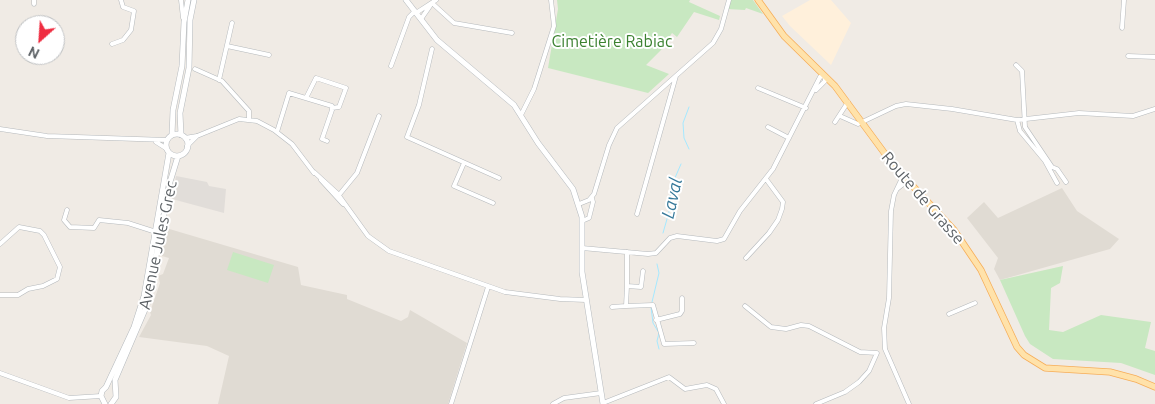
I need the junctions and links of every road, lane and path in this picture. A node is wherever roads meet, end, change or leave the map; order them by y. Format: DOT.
graph roads {
  1 [pos="121,0"];
  2 [pos="180,0"];
  3 [pos="188,0"];
  4 [pos="194,0"];
  5 [pos="406,0"];
  6 [pos="551,0"];
  7 [pos="729,0"];
  8 [pos="758,0"];
  9 [pos="763,0"];
  10 [pos="1124,0"];
  11 [pos="433,2"];
  12 [pos="415,12"];
  13 [pos="421,19"];
  14 [pos="184,22"];
  15 [pos="232,23"];
  16 [pos="1122,28"];
  17 [pos="512,33"];
  18 [pos="790,40"];
  19 [pos="112,44"];
  20 [pos="226,46"];
  21 [pos="432,49"];
  22 [pos="269,55"];
  23 [pos="1128,56"];
  24 [pos="1155,57"];
  25 [pos="1016,65"];
  26 [pos="391,66"];
  27 [pos="195,69"];
  28 [pos="676,76"];
  29 [pos="825,76"];
  30 [pos="219,80"];
  31 [pos="758,88"];
  32 [pos="306,98"];
  33 [pos="848,102"];
  34 [pos="332,108"];
  35 [pos="806,108"];
  36 [pos="1155,109"];
  37 [pos="520,112"];
  38 [pos="379,116"];
  39 [pos="840,116"];
  40 [pos="249,119"];
  41 [pos="1023,119"];
  42 [pos="1017,120"];
  43 [pos="835,122"];
  44 [pos="862,122"];
  45 [pos="768,127"];
  46 [pos="0,129"];
  47 [pos="277,132"];
  48 [pos="172,135"];
  49 [pos="197,136"];
  50 [pos="183,137"];
  51 [pos="790,138"];
  52 [pos="167,140"];
  53 [pos="154,141"];
  54 [pos="327,141"];
  55 [pos="187,146"];
  56 [pos="168,151"];
  57 [pos="178,156"];
  58 [pos="464,164"];
  59 [pos="314,172"];
  60 [pos="902,176"];
  61 [pos="499,178"];
  62 [pos="766,179"];
  63 [pos="907,181"];
  64 [pos="1066,182"];
  65 [pos="1057,183"];
  66 [pos="896,191"];
  67 [pos="340,195"];
  68 [pos="592,198"];
  69 [pos="493,203"];
  70 [pos="579,204"];
  71 [pos="67,210"];
  72 [pos="348,210"];
  73 [pos="637,214"];
  74 [pos="582,221"];
  75 [pos="156,232"];
  76 [pos="0,244"];
  77 [pos="582,248"];
  78 [pos="627,252"];
  79 [pos="746,258"];
  80 [pos="643,271"];
  81 [pos="626,286"];
  82 [pos="488,287"];
  83 [pos="0,295"];
  84 [pos="682,298"];
  85 [pos="586,300"];
  86 [pos="975,303"];
  87 [pos="626,306"];
  88 [pos="745,306"];
  89 [pos="612,307"];
  90 [pos="949,314"];
  91 [pos="656,320"];
  92 [pos="694,343"];
  93 [pos="0,373"];
  94 [pos="106,387"];
  95 [pos="1155,388"];
  96 [pos="114,389"];
  97 [pos="602,393"];
  98 [pos="104,400"];
  99 [pos="112,403"];
  100 [pos="451,404"];
  101 [pos="553,404"];
  102 [pos="603,404"];
  103 [pos="724,404"];
  104 [pos="816,404"];
  105 [pos="908,404"];
  1 -- 19 [label="street"];
  2 -- 14 [label="street"];
  3 -- 14 [label="street"];
  4 -- 50 [label="street"];
  5 -- 12 [label="street"];
  6 -- 37 [label="street"];
  7 -- 28 [label="street"];
  8 -- 18 [label="main road, Route de Grasse"];
  9 -- 18 [label="main road, Route de Grasse"];
  10 -- 16 [label="street"];
  11 -- 12 [label="street"];
  11 -- 13 [label="street"];
  11 -- 17 [label="street"];
  12 -- 13 [label="street"];
  12 -- 26 [label="street"];
  13 -- 37 [label="street"];
  14 -- 48 [label="street"];
  15 -- 20 [label="street"];
  18 -- 29 [label="main road, Route de Grasse"];
  20 -- 22 [label="street"];
  20 -- 30 [label="street"];
  21 -- 58 [label="street"];
  23 -- 24 [label="street"];
  25 -- 41 [label="street"];
  27 -- 30 [label="street"];
  28 -- 68 [label="street"];
  28 -- 73 [label="street"];
  29 -- 33 [label="main road, Route de Grasse"];
  29 -- 35 [label="street"];
  30 -- 40 [label="street"];
  31 -- 35 [label="street"];
  32 -- 34 [label="street"];
  32 -- 34 [label="street"];
  32 -- 47 [label="street"];
  33 -- 39 [label="street"];
  33 -- 44 [label="main road, Route de Grasse"];
  34 -- 54 [label="street"];
  35 -- 51 [label="street"];
  36 -- 41 [label="street"];
  37 -- 70 [label="street"];
  38 -- 67 [label="street"];
  39 -- 43 [label="street"];
  39 -- 44 [label="street"];
  40 -- 47 [label="street"];
  40 -- 49 [label="street"];
  41 -- 42 [label="street"];
  41 -- 64 [label="street"];
  42 -- 44 [label="street"];
  42 -- 65 [label="street"];
  44 -- 60 [label="main road, Route de Grasse"];
  45 -- 51 [label="street"];
  46 -- 53 [label="street"];
  47 -- 59 [label="street"];
  48 -- 50 [label="street"];
  48 -- 52 [label="street"];
  49 -- 50 [label="street"];
  49 -- 55 [label="street"];
  50 -- 55 [label="street"];
  51 -- 62 [label="street"];
  52 -- 53 [label="street"];
  52 -- 56 [label="street"];
  53 -- 56 [label="street"];
  55 -- 57 [label="street"];
  56 -- 57 [label="street"];
  56 -- 75 [label="street, Avenue Jules Grec"];
  57 -- 96 [label="street, Avenue Jules Grec"];
  58 -- 61 [label="street"];
  58 -- 69 [label="street"];
  59 -- 67 [label="street"];
  59 -- 72 [label="street"];
  60 -- 63 [label="main road, Route de Grasse"];
  60 -- 66 [label="street"];
  62 -- 78 [label="street"];
  62 -- 79 [label="street"];
  63 -- 66 [label="street"];
  63 -- 95 [label="main road, Route de Grasse"];
  66 -- 105 [label="street"];
  67 -- 72 [label="street"];
  68 -- 70 [label="street"];
  68 -- 74 [label="street"];
  70 -- 74 [label="street"];
  71 -- 75 [label="street, Avenue Jules Grec"];
  72 -- 82 [label="street"];
  74 -- 77 [label="street"];
  75 -- 94 [label="street, Avenue Jules Grec"];
  76 -- 83 [label="street"];
  77 -- 78 [label="street"];
  77 -- 85 [label="street"];
  78 -- 81 [label="street"];
  80 -- 81 [label="street"];
  81 -- 87 [label="street"];
  82 -- 85 [label="street"];
  82 -- 100 [label="street"];
  84 -- 91 [label="street"];
  85 -- 97 [label="street"];
  86 -- 90 [label="street"];
  87 -- 89 [label="street"];
  87 -- 91 [label="street"];
  88 -- 104 [label="street"];
  91 -- 92 [label="street"];
  93 -- 98 [label="street"];
  94 -- 96 [label="street"];
  94 -- 98 [label="street"];
  96 -- 99 [label="street"];
  97 -- 101 [label="street"];
  97 -- 102 [label="street"];
  98 -- 99 [label="street"];
  102 -- 103 [label="street"];
}
